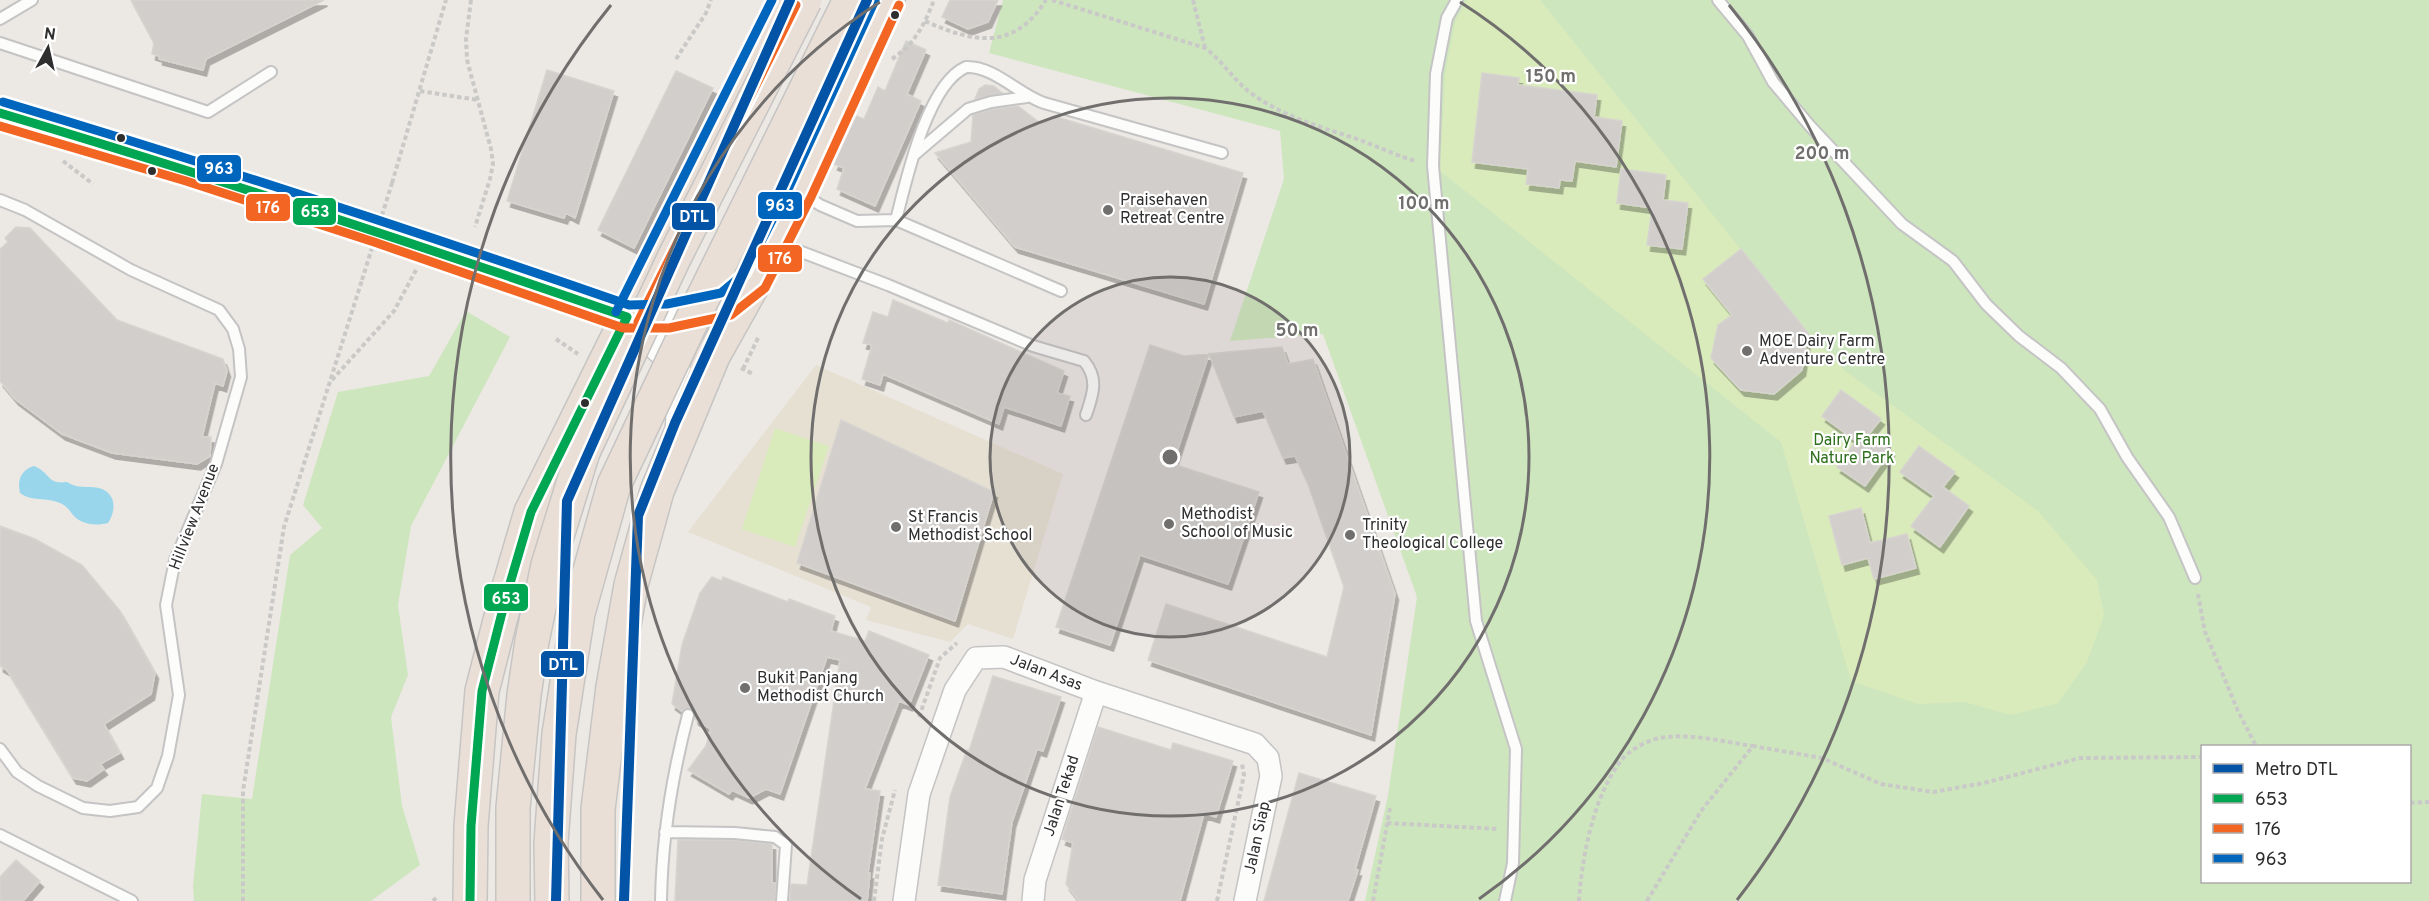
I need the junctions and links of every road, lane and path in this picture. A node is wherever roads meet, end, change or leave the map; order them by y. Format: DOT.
graph roads {
  1 [pos="32,0"];
  2 [pos="446,0"];
  3 [pos="471,0"];
  4 [pos="711,0"];
  5 [pos="785,0"];
  6 [pos="805,0"];
  7 [pos="850,0"];
  8 [pos="888,0"];
  9 [pos="1046,0"];
  10 [pos="1052,0"];
  11 [pos="1193,0"];
  12 [pos="1457,0"];
  13 [pos="1718,0"];
  14 [pos="0,19"];
  15 [pos="925,21"];
  16 [pos="0,43"];
  17 [pos="1205,48"];
  18 [pos="676,59"];
  19 [pos="271,72"];
  20 [pos="420,91"];
  21 [pos="1027,97"];
  22 [pos="477,100"];
  23 [pos="0,113"];
  24 [pos="1222,153"];
  25 [pos="914,155"];
  26 [pos="1433,166"];
  27 [pos="800,192"];
  28 [pos="0,200"];
  29 [pos="896,220"];
  30 [pos="475,227"];
  31 [pos="775,241"];
  32 [pos="416,270"];
  33 [pos="755,281"];
  34 [pos="1061,291"];
  35 [pos="627,317"];
  36 [pos="743,369"];
  37 [pos="753,374"];
  38 [pos="330,383"];
  39 [pos="1086,415"];
  40 [pos="681,428"];
  41 [pos="2194,578"];
  42 [pos="1096,692"];
  43 [pos="688,714"];
  44 [pos="2255,745"];
  45 [pos="1753,746"];
  46 [pos="0,749"];
  47 [pos="1240,756"];
  48 [pos="2201,757"];
  49 [pos="1271,776"];
  50 [pos="2429,802"];
  51 [pos="2411,803"];
  52 [pos="1390,808"];
  53 [pos="1387,823"];
  54 [pos="1478,829"];
  55 [pos="665,832"];
  56 [pos="0,835"];
  57 [pos="132,901"];
  58 [pos="243,901"];
  59 [pos="470,901"];
  60 [pos="513,901"];
  61 [pos="552,901"];
  62 [pos="598,901"];
  63 [pos="661,901"];
  64 [pos="782,901"];
  65 [pos="904,901"];
  66 [pos="1033,901"];
  67 [pos="1217,901"];
  68 [pos="1245,901"];
  69 [pos="1373,901"];
  70 [pos="1505,901"];
  71 [pos="1579,901"];
  72 [pos="1647,901"];
  1 -- 14 [label="lane"];
  2 -- 20 [label="path"];
  3 -- 22 [label="path"];
  4 -- 18 [label="path"];
  5 -- 35 [label="highway"];
  6 -- 60 [label="highway, bridge"];
  7 -- 61 [label="highway, bridge"];
  8 -- 27 [label="highway"];
  9 -- 15 [label="path"];
  10 -- 17 [label="path"];
  11 -- 17 [label="path"];
  12 -- 26 [label="lane"];
  13 -- 41 [label="lane"];
  16 -- 19 [label="lane"];
  17 -- 26 [label="path"];
  20 -- 22 [label="path"];
  20 -- 38 [label="path, bridge"];
  21 -- 24 [label="lane"];
  21 -- 25 [label="lane"];
  21 -- 25 [label="lane"];
  22 -- 30 [label="path"];
  23 -- 35 [label="street"];
  25 -- 29 [label="lane"];
  26 -- 70 [label="lane"];
  27 -- 29 [label="lane"];
  27 -- 31 [label="highway"];
  28 -- 46 [label="lane, Hillview Avenue"];
  29 -- 34 [label="lane"];
  31 -- 33 [label="highway"];
  31 -- 39 [label="lane"];
  32 -- 38 [label="path"];
  33 -- 35 [label="street"];
  33 -- 40 [label="highway"];
  35 -- 40 [label="street"];
  35 -- 59 [label="highway"];
  36 -- 37 [label="path"];
  38 -- 58 [label="path"];
  40 -- 62 [label="highway"];
  41 -- 44 [label="path"];
  42 -- 49 [label="street, Jalan Asas"];
  42 -- 65 [label="street, Jalan Asas"];
  42 -- 66 [label="street, Jalan Tekad"];
  43 -- 55 [label="lane"];
  45 -- 48 [label="path"];
  45 -- 71 [label="path"];
  45 -- 72 [label="path"];
  47 -- 67 [label="path"];
  49 -- 68 [label="street, Jalan Siap"];
  50 -- 51 [label="path"];
  52 -- 53 [label="path"];
  53 -- 54 [label="path"];
  53 -- 69 [label="path"];
  55 -- 63 [label="lane"];
  55 -- 64 [label="lane"];
  56 -- 57 [label="lane"];
}
